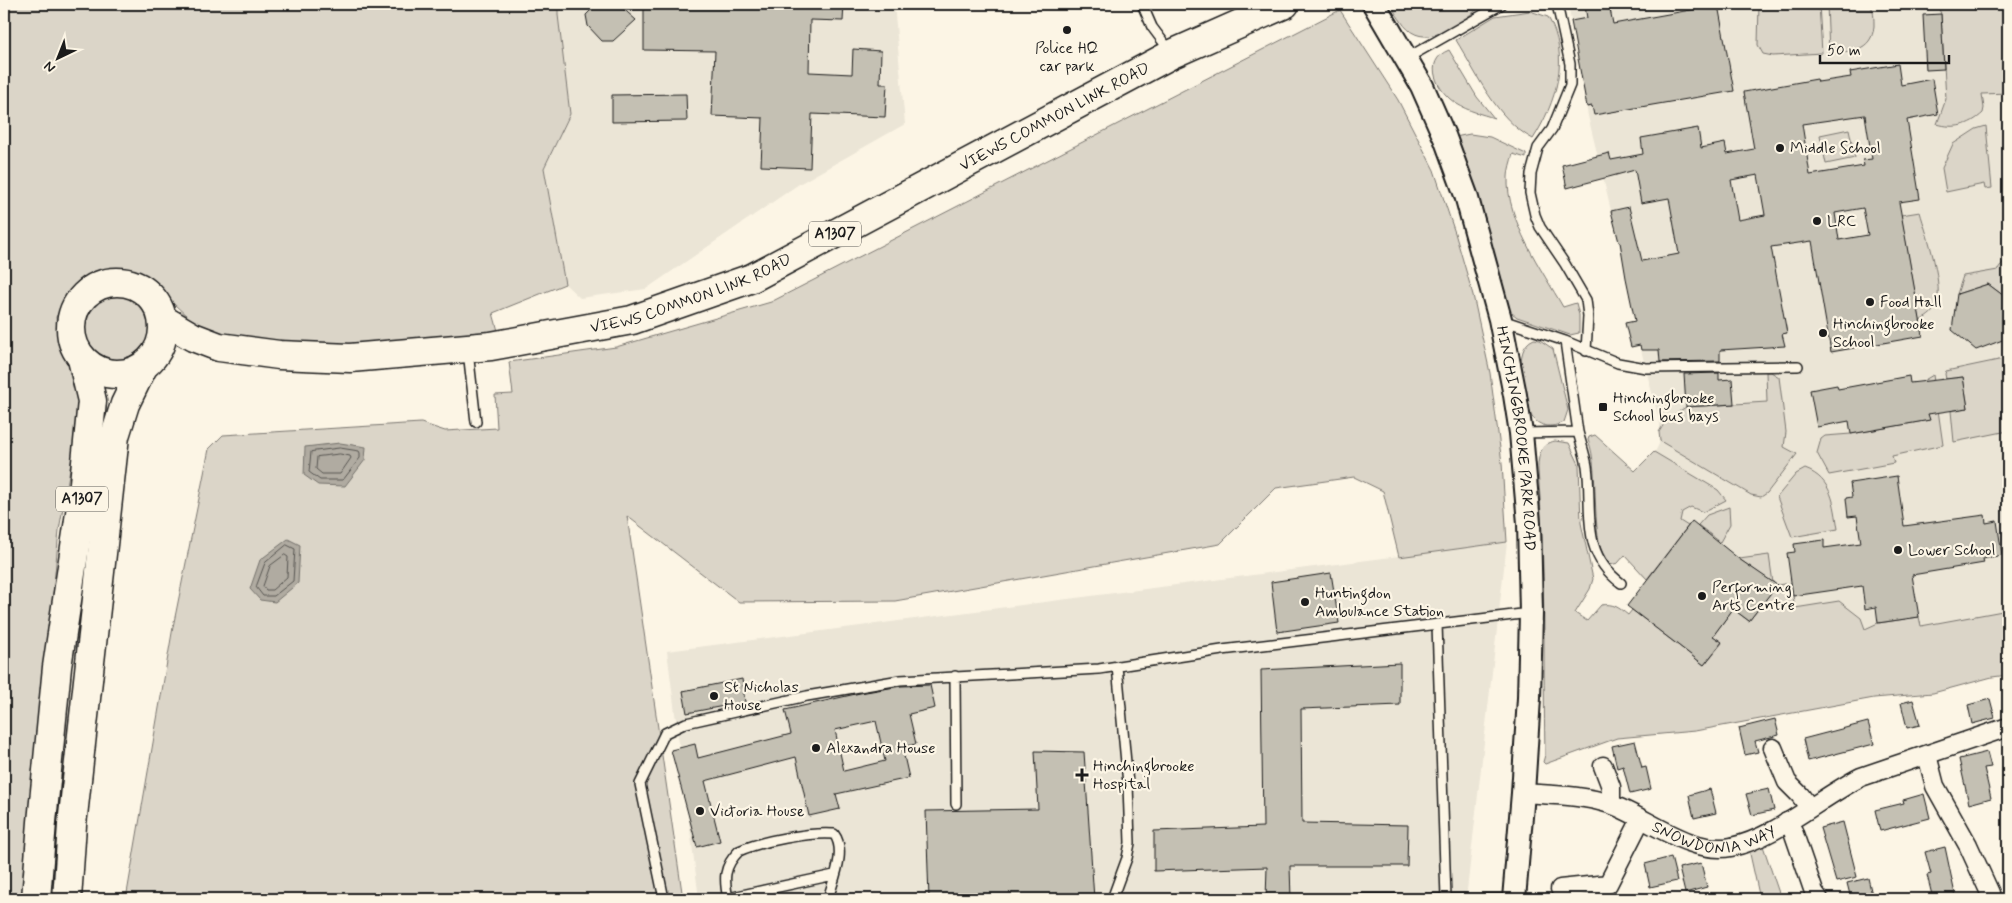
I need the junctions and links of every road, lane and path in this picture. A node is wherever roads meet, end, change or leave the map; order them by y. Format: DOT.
graph roads {
  1 [pos="1142,4"];
  2 [pos="1285,4"];
  3 [pos="1502,4"];
  4 [pos="1556,4"];
  5 [pos="1379,7"];
  6 [pos="1172,54"];
  7 [pos="1407,58"];
  8 [pos="1500,319"];
  9 [pos="164,320"];
  10 [pos="1564,341"];
  11 [pos="219,348"];
  12 [pos="468,348"];
  13 [pos="1586,351"];
  14 [pos="82,359"];
  15 [pos="148,363"];
  16 [pos="1798,366"];
  17 [pos="476,422"];
  18 [pos="1578,432"];
  19 [pos="1521,433"];
  20 [pos="1621,583"];
  21 [pos="1531,613"];
  22 [pos="1438,624"];
  23 [pos="1117,666"];
  24 [pos="955,676"];
  25 [pos="2008,727"];
  26 [pos="1773,748"];
  27 [pos="1926,755"];
  28 [pos="1603,766"];
  29 [pos="1523,793"];
  30 [pos="956,804"];
  31 [pos="1611,804"];
  32 [pos="1810,807"];
  33 [pos="1641,819"];
  34 [pos="1787,822"];
  35 [pos="834,875"];
  36 [pos="1560,889"];
  37 [pos="1990,893"];
  38 [pos="1446,898"];
  39 [pos="36,899"];
  40 [pos="67,899"];
  41 [pos="664,899"];
  42 [pos="728,899"];
  43 [pos="828,899"];
  44 [pos="1112,899"];
  45 [pos="1358,899"];
  46 [pos="1431,899"];
  47 [pos="1514,899"];
  48 [pos="1819,899"];
  1 -- 6 [label="lane"];
  2 -- 6 [label="main road, VIEWS COMMON LINK ROAD / A1307"];
  3 -- 7 [label="lane"];
  4 -- 13 [label="lane"];
  5 -- 7 [label="street, HINCHINGBROOKE PARK ROAD"];
  6 -- 12 [label="main road, VIEWS COMMON LINK ROAD / A1307"];
  7 -- 8 [label="street, HINCHINGBROOKE PARK ROAD"];
  8 -- 10 [label="lane"];
  8 -- 19 [label="street, HINCHINGBROOKE PARK ROAD"];
  9 -- 11 [label="main road, VIEWS COMMON LINK ROAD / A1307"];
  9 -- 14 [label="main road"];
  9 -- 15 [label="main road"];
  10 -- 13 [label="lane"];
  10 -- 18 [label="lane"];
  11 -- 12 [label="main road, VIEWS COMMON LINK ROAD / A1307"];
  11 -- 15 [label="main road, VIEWS COMMON LINK ROAD / A1307"];
  12 -- 17 [label="lane"];
  13 -- 16 [label="lane"];
  14 -- 15 [label="main road"];
  14 -- 39 [label="main road, A1307"];
  15 -- 40 [label="main road, A1307"];
  18 -- 19 [label="lane"];
  18 -- 20 [label="lane"];
  19 -- 21 [label="street, HINCHINGBROOKE PARK ROAD"];
  21 -- 22 [label="lane"];
  21 -- 29 [label="street, HINCHINGBROOKE PARK ROAD"];
  22 -- 23 [label="lane"];
  22 -- 38 [label="lane"];
  23 -- 24 [label="lane"];
  23 -- 44 [label="lane"];
  24 -- 30 [label="lane"];
  24 -- 41 [label="lane"];
  25 -- 27 [label="street, SNOWDONIA WAY"];
  26 -- 32 [label="street"];
  27 -- 32 [label="street, SNOWDONIA WAY"];
  27 -- 37 [label="street"];
  28 -- 31 [label="street"];
  29 -- 31 [label="street, SNOWDONIA WAY"];
  29 -- 47 [label="street, HINCHINGBROOKE PARK ROAD"];
  31 -- 33 [label="street, SNOWDONIA WAY"];
  32 -- 34 [label="street, SNOWDONIA WAY"];
  33 -- 34 [label="street, SNOWDONIA WAY"];
  33 -- 36 [label="street, SNOWDONIA WAY"];
  34 -- 48 [label="street, SNOWDONIA WAY"];
  35 -- 42 [label="lane"];
  35 -- 42 [label="lane"];
  35 -- 43 [label="lane"];
  38 -- 46 [label="lane"];
  38 -- 47 [label="lane"];
  45 -- 46 [label="lane"];
}
